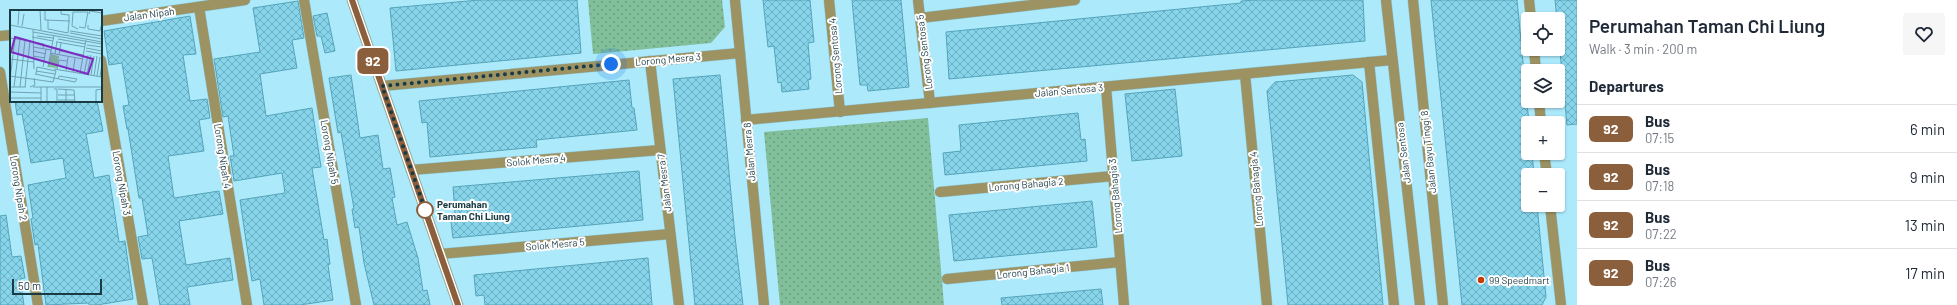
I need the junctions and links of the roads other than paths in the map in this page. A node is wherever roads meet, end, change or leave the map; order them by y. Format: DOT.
graph roads {
  1 [pos="246,0"];
  2 [pos="304,0"];
  3 [pos="352,0"];
  4 [pos="735,0"];
  5 [pos="829,0"];
  6 [pos="918,0"];
  7 [pos="1075,0"];
  8 [pos="1386,0"];
  9 [pos="1413,0"];
  10 [pos="1529,0"];
  11 [pos="995,5"];
  12 [pos="199,7"];
  13 [pos="1530,12"];
  14 [pos="920,18"];
  15 [pos="102,21"];
  16 [pos="10,35"];
  17 [pos="0,36"];
  18 [pos="740,53"];
  19 [pos="1392,60"];
  20 [pos="650,61"];
  21 [pos="1369,62"];
  22 [pos="102,66"];
  23 [pos="0,72"];
  24 [pos="1245,74"];
  25 [pos="382,86"];
  26 [pos="1106,87"];
  27 [pos="930,103"];
  28 [pos="840,112"];
  29 [pos="746,120"];
  30 [pos="660,150"];
  31 [pos="411,170"];
  32 [pos="1113,176"];
  33 [pos="940,192"];
  34 [pos="1551,212"];
  35 [pos="670,234"];
  36 [pos="440,254"];
  37 [pos="1120,262"];
  38 [pos="947,279"];
  39 [pos="38,305"];
  40 [pos="143,305"];
  41 [pos="247,305"];
  42 [pos="356,305"];
  43 [pos="458,305"];
  44 [pos="679,305"];
  45 [pos="764,305"];
  46 [pos="1124,305"];
  47 [pos="1267,305"];
  48 [pos="1394,305"];
  49 [pos="1420,305"];
  50 [pos="1443,305"];
  51 [pos="1560,305"];
  1 -- 12 [label="street, Jalan Nipah"];
  2 -- 42 [label="street, Lorong Nipah 5"];
  3 -- 25 [label="street"];
  4 -- 18 [label="street, Jalan Mesra 8"];
  5 -- 28 [label="street, Lorong Sentosa 4"];
  6 -- 14 [label="street, Lorong Sentosa 5"];
  7 -- 11 [label="street"];
  8 -- 19 [label="street, Jalan Sentosa"];
  9 -- 50 [label="street, Jalan Bayu Tinggi 8"];
  10 -- 13 [label="street"];
  11 -- 14 [label="street"];
  12 -- 15 [label="street, Jalan Nipah"];
  12 -- 41 [label="street, Lorong Nipah 4"];
  14 -- 27 [label="street, Lorong Sentosa 5"];
  16 -- 17 [label="street"];
  18 -- 20 [label="street, Lorong Mesra 3"];
  18 -- 29 [label="street, Jalan Mesra 8"];
  19 -- 21 [label="street, Jalan Sentosa 3"];
  19 -- 49 [label="street, Jalan Sentosa"];
  20 -- 25 [label="street, Lorong Mesra 3"];
  20 -- 30 [label="street, Jalan Mesra 7"];
  21 -- 24 [label="street, Jalan Sentosa 3"];
  21 -- 48 [label="street"];
  22 -- 40 [label="street, Lorong Nipah 3"];
  23 -- 39 [label="street, Lorong Nipah 2"];
  24 -- 26 [label="street, Jalan Sentosa 3"];
  24 -- 47 [label="street, Lorong Bahagia 4"];
  25 -- 31 [label="street"];
  26 -- 27 [label="street, Jalan Sentosa 3"];
  26 -- 32 [label="street, Lorong Bahagia 3"];
  27 -- 28 [label="street, Jalan Sentosa 3"];
  28 -- 29 [label="street, Jalan Sentosa 3"];
  29 -- 45 [label="street, Jalan Mesra 8"];
  30 -- 31 [label="street, Solok Mesra 4"];
  30 -- 35 [label="street, Jalan Mesra 7"];
  31 -- 36 [label="street"];
  32 -- 33 [label="street, Lorong Bahagia 2"];
  32 -- 37 [label="street, Lorong Bahagia 3"];
  34 -- 51 [label="street"];
  35 -- 36 [label="street, Solok Mesra 5"];
  35 -- 44 [label="street, Jalan Mesra 7"];
  36 -- 43 [label="street"];
  37 -- 38 [label="street, Lorong Bahagia 1"];
  37 -- 46 [label="street, Lorong Bahagia 3"];
}
